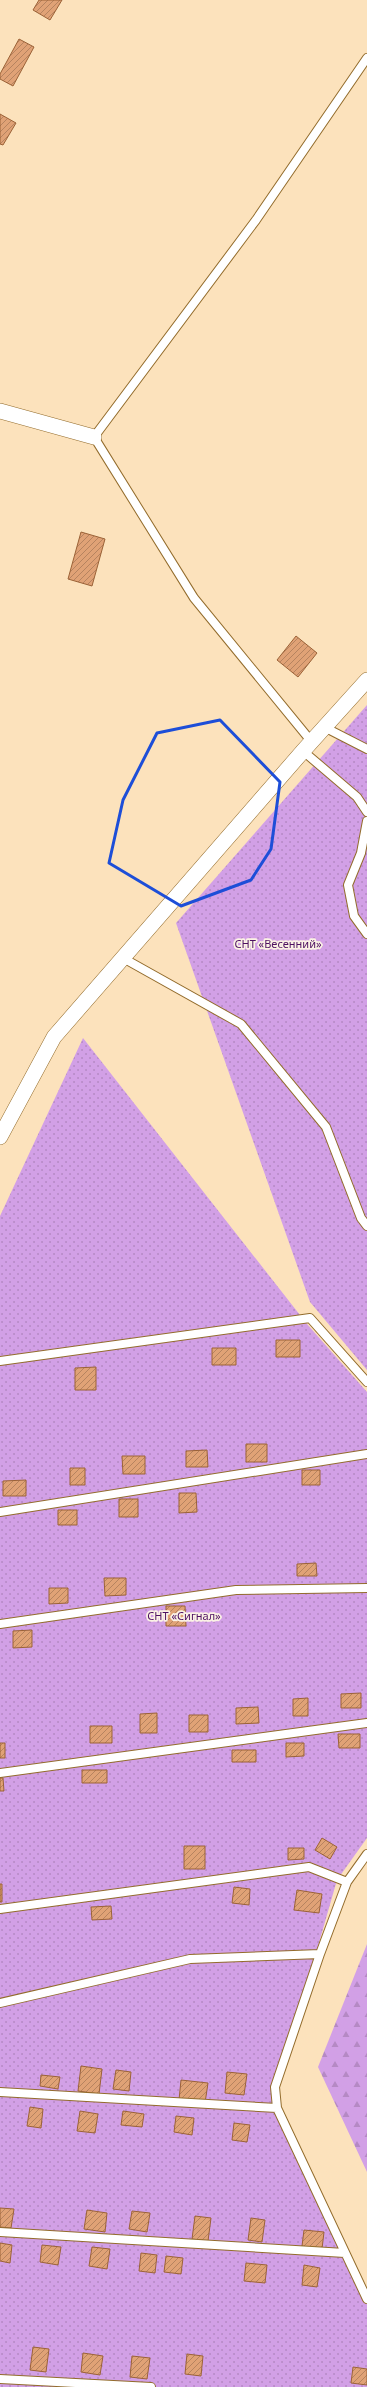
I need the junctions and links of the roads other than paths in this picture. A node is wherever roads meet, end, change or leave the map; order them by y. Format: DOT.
graph roads {
  1 [pos="367,58"];
  2 [pos="0,411"];
  3 [pos="94,438"];
  4 [pos="367,680"];
  5 [pos="324,727"];
  6 [pos="307,746"];
  7 [pos="367,749"];
  8 [pos="367,812"];
  9 [pos="367,821"];
  10 [pos="367,934"];
  11 [pos="123,958"];
  12 [pos="0,1137"];
  13 [pos="367,1226"];
  14 [pos="0,1361"];
  15 [pos="367,1382"];
  16 [pos="367,1454"];
  17 [pos="0,1512"];
  18 [pos="367,1588"];
  19 [pos="0,1624"];
  20 [pos="367,1724"];
  21 [pos="0,1773"];
  22 [pos="367,1854"];
  23 [pos="347,1882"];
  24 [pos="0,1909"];
  25 [pos="320,1954"];
  26 [pos="0,2003"];
  27 [pos="0,2092"];
  28 [pos="277,2108"];
  29 [pos="0,2232"];
  30 [pos="345,2253"];
  31 [pos="367,2299"];
  32 [pos="0,2379"];
  33 [pos="151,2387"];
  1 -- 3 [label="lane"];
  2 -- 3 [label="street"];
  3 -- 6 [label="lane"];
  4 -- 5 [label="street"];
  5 -- 6 [label="street"];
  5 -- 7 [label="lane"];
  6 -- 8 [label="lane"];
  6 -- 11 [label="street"];
  9 -- 10 [label="lane"];
  11 -- 12 [label="street"];
  11 -- 13 [label="lane"];
  14 -- 15 [label="lane"];
  16 -- 17 [label="lane"];
  18 -- 19 [label="lane"];
  20 -- 21 [label="lane"];
  22 -- 23 [label="lane"];
  23 -- 24 [label="lane"];
  23 -- 25 [label="lane"];
  25 -- 26 [label="lane"];
  25 -- 28 [label="lane"];
  27 -- 28 [label="lane"];
  28 -- 30 [label="lane"];
  29 -- 30 [label="lane"];
  30 -- 31 [label="lane"];
  32 -- 33 [label="lane"];
}
